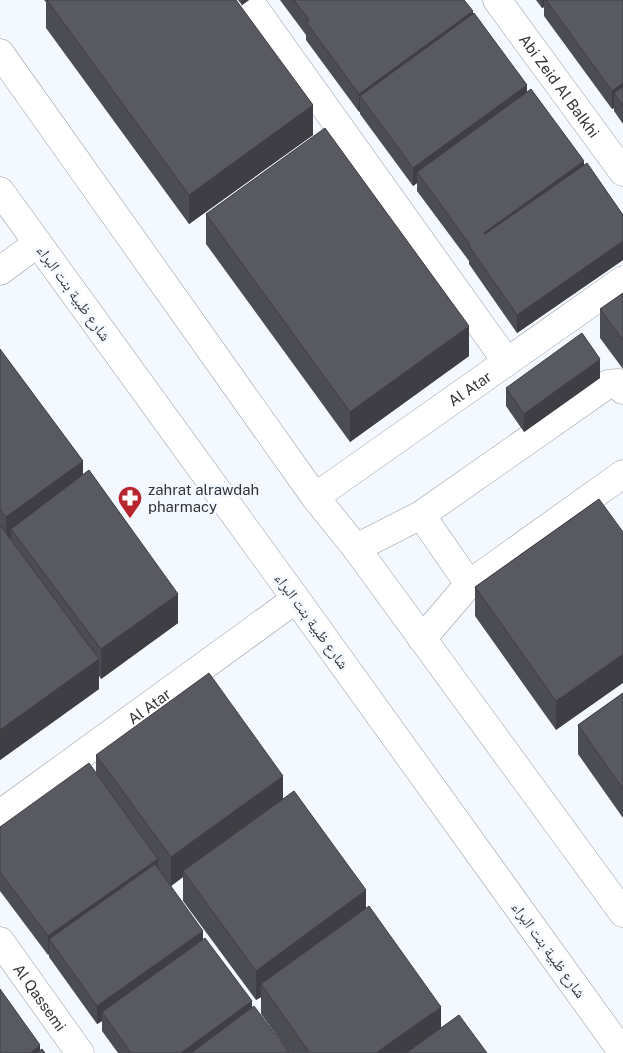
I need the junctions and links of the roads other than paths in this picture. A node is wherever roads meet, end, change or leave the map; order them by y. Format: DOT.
graph roads {
  1 [pos="497,0"];
  2 [pos="255,9"];
  3 [pos="0,53"];
  4 [pos="623,172"];
  5 [pos="0,191"];
  6 [pos="38,243"];
  7 [pos="0,271"];
  8 [pos="623,280"];
  9 [pos="507,362"];
  10 [pos="623,390"];
  11 [pos="623,474"];
  12 [pos="315,497"];
  13 [pos="421,515"];
  14 [pos="356,548"];
  15 [pos="470,584"];
  16 [pos="296,599"];
  17 [pos="422,638"];
  18 [pos="0,814"];
  19 [pos="623,913"];
  20 [pos="0,941"];
  21 [pos="80,1053"];
  22 [pos="623,1053"];
  1 -- 4 [label="street, Abi Zeid Al Balkhi"];
  2 -- 9 [label="street"];
  3 -- 12 [label="street"];
  5 -- 6 [label="street, شارع ظبية بنت البراء"];
  6 -- 7 [label="street"];
  6 -- 16 [label="street, شارع ظبية بنت البراء"];
  8 -- 9 [label="street, Al Atar"];
  9 -- 12 [label="street, Al Atar"];
  10 -- 13 [label="street"];
  11 -- 15 [label="street"];
  12 -- 14 [label="street"];
  13 -- 14 [label="street"];
  13 -- 15 [label="street"];
  14 -- 17 [label="street"];
  15 -- 17 [label="street"];
  16 -- 18 [label="street, Al Atar"];
  16 -- 22 [label="street, شارع ظبية بنت البراء"];
  17 -- 19 [label="street"];
  20 -- 21 [label="street, Al Qassemi"];
}
